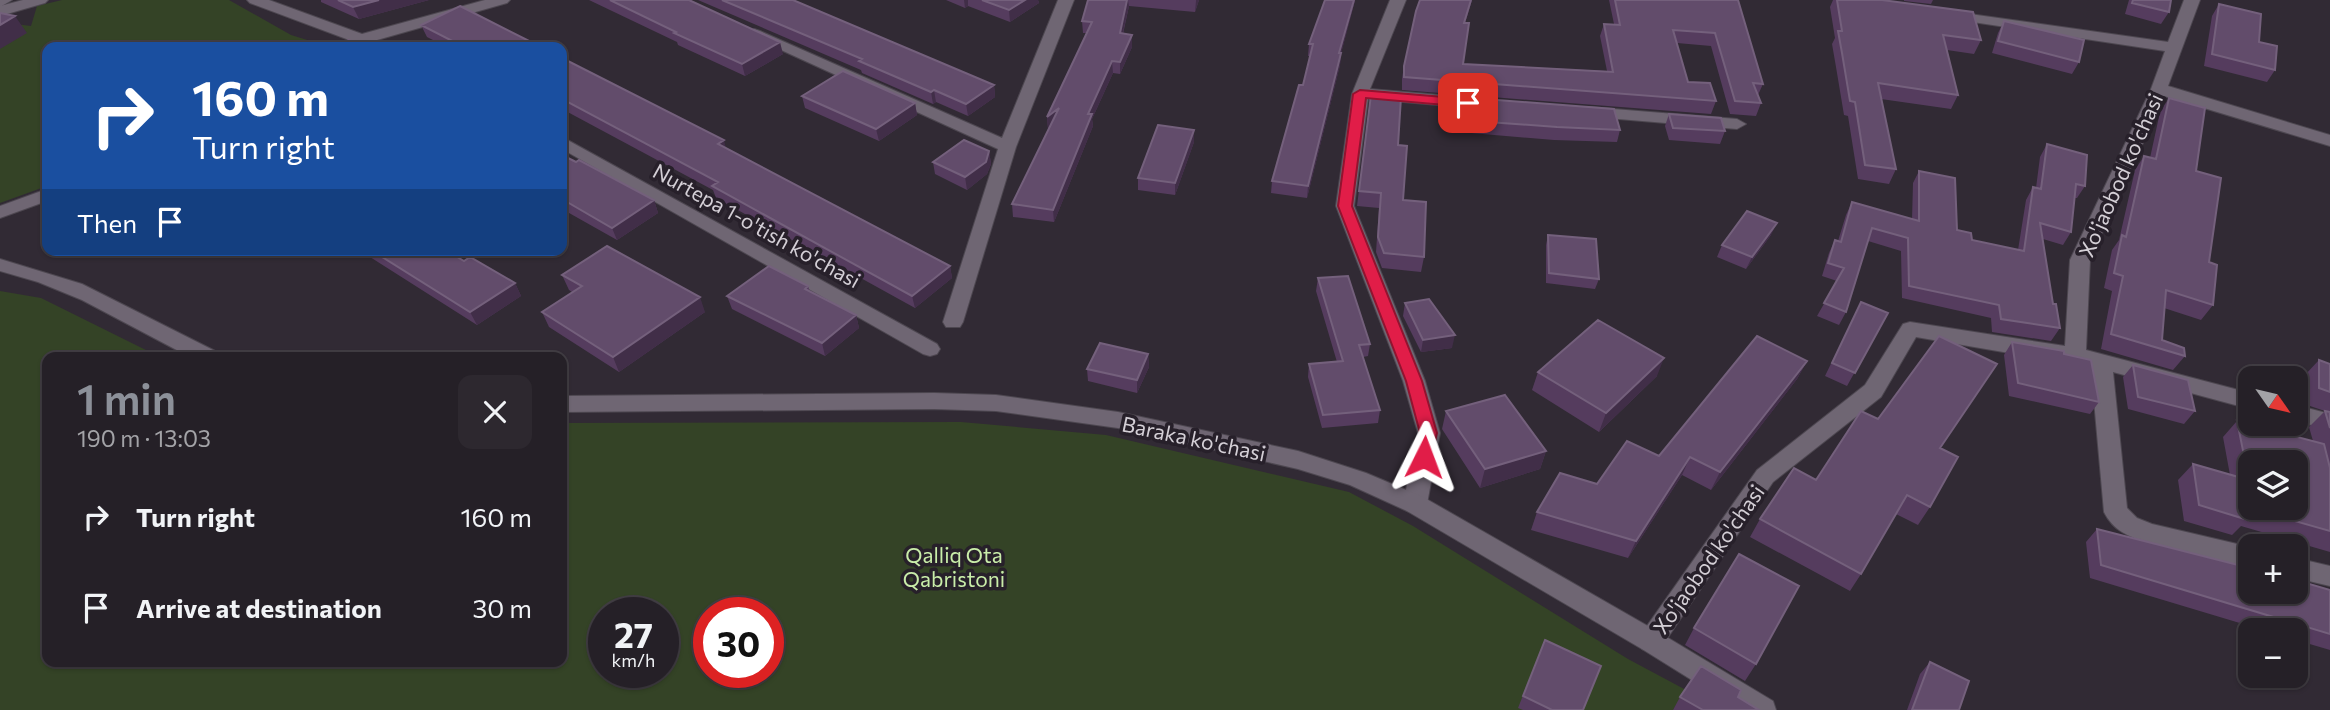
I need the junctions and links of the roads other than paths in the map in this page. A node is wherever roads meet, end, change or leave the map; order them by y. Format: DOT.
graph roads {
  1 [pos="40,0"];
  2 [pos="255,0"];
  3 [pos="502,0"];
  4 [pos="1066,0"];
  5 [pos="1398,0"];
  6 [pos="2192,0"];
  7 [pos="1944,8"];
  8 [pos="0,11"];
  9 [pos="742,28"];
  10 [pos="362,39"];
  11 [pos="369,42"];
  12 [pos="2175,48"];
  13 [pos="2159,89"];
  14 [pos="1360,94"];
  15 [pos="1508,106"];
  16 [pos="1575,111"];
  17 [pos="1737,124"];
  18 [pos="2330,141"];
  19 [pos="567,145"];
  20 [pos="1007,147"];
  21 [pos="42,197"];
  22 [pos="0,212"];
  23 [pos="0,265"];
  24 [pos="953,322"];
  25 [pos="930,349"];
  26 [pos="197,352"];
  27 [pos="2075,355"];
  28 [pos="2101,362"];
  29 [pos="2238,398"];
  30 [pos="567,404"];
  31 [pos="2308,416"];
  32 [pos="2330,422"];
  33 [pos="1415,504"];
  34 [pos="2238,554"];
  35 [pos="2308,571"];
  36 [pos="2330,576"];
  37 [pos="1651,641"];
  38 [pos="1763,710"];
  1 -- 8 [label="street"];
  2 -- 10 [label="street"];
  3 -- 10 [label="street"];
  4 -- 20 [label="street"];
  5 -- 14 [label="street"];
  6 -- 12 [label="street, Xo'jaobod ko'chasi"];
  7 -- 12 [label="street"];
  9 -- 20 [label="street"];
  10 -- 11 [label="street"];
  12 -- 13 [label="street, Xo'jaobod ko'chasi"];
  13 -- 18 [label="street"];
  13 -- 27 [label="street, Xo'jaobod ko'chasi"];
  14 -- 15 [label="street"];
  14 -- 33 [label="street"];
  16 -- 17 [label="street"];
  19 -- 25 [label="street, Nurtepa 1-o'tish ko'chasi"];
  20 -- 24 [label="street"];
  21 -- 22 [label="street"];
  23 -- 26 [label="street"];
  27 -- 28 [label="street, Xo'jaobod ko'chasi"];
  27 -- 37 [label="street, Xo'jaobod ko'chasi"];
  28 -- 29 [label="street, Xo'jaobod ko'chasi"];
  28 -- 34 [label="street"];
  30 -- 33 [label="street, Baraka ko'chasi"];
  31 -- 32 [label="street"];
  33 -- 37 [label="street, Baraka ko'chasi"];
  35 -- 36 [label="street"];
  37 -- 38 [label="street, Baraka ko'chasi"];
}
